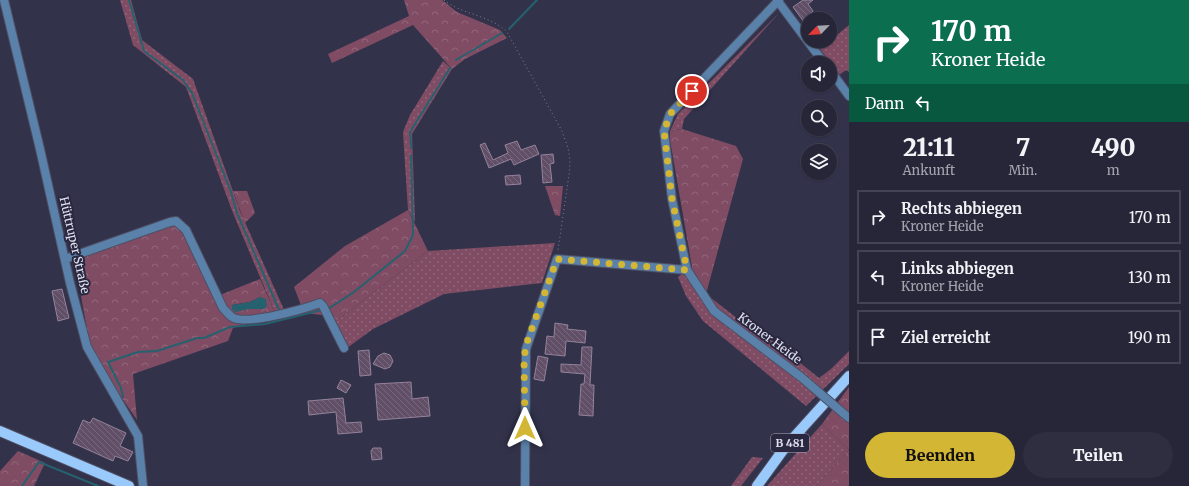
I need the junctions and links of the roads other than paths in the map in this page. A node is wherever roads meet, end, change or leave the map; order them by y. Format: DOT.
graph roads {
  1 [pos="4,0"];
  2 [pos="778,0"];
  3 [pos="819,56"];
  4 [pos="837,80"];
  5 [pos="849,96"];
  6 [pos="65,259"];
  7 [pos="687,270"];
  8 [pos="344,348"];
  9 [pos="849,376"];
  10 [pos="846,416"];
  11 [pos="0,431"];
  12 [pos="129,486"];
  13 [pos="144,486"];
  14 [pos="525,486"];
  15 [pos="757,486"];
  1 -- 6 [label="street, Hüttruper Straße"];
  2 -- 3 [label="street, Kroner Heide"];
  2 -- 7 [label="street, Kroner Heide"];
  4 -- 5 [label="street"];
  6 -- 8 [label="street"];
  6 -- 13 [label="street, Hüttruper Straße"];
  7 -- 10 [label="street, Kroner Heide, bridge"];
  7 -- 14 [label="street"];
  9 -- 15 [label="main road, B 481"];
  11 -- 12 [label="main road"];
}
